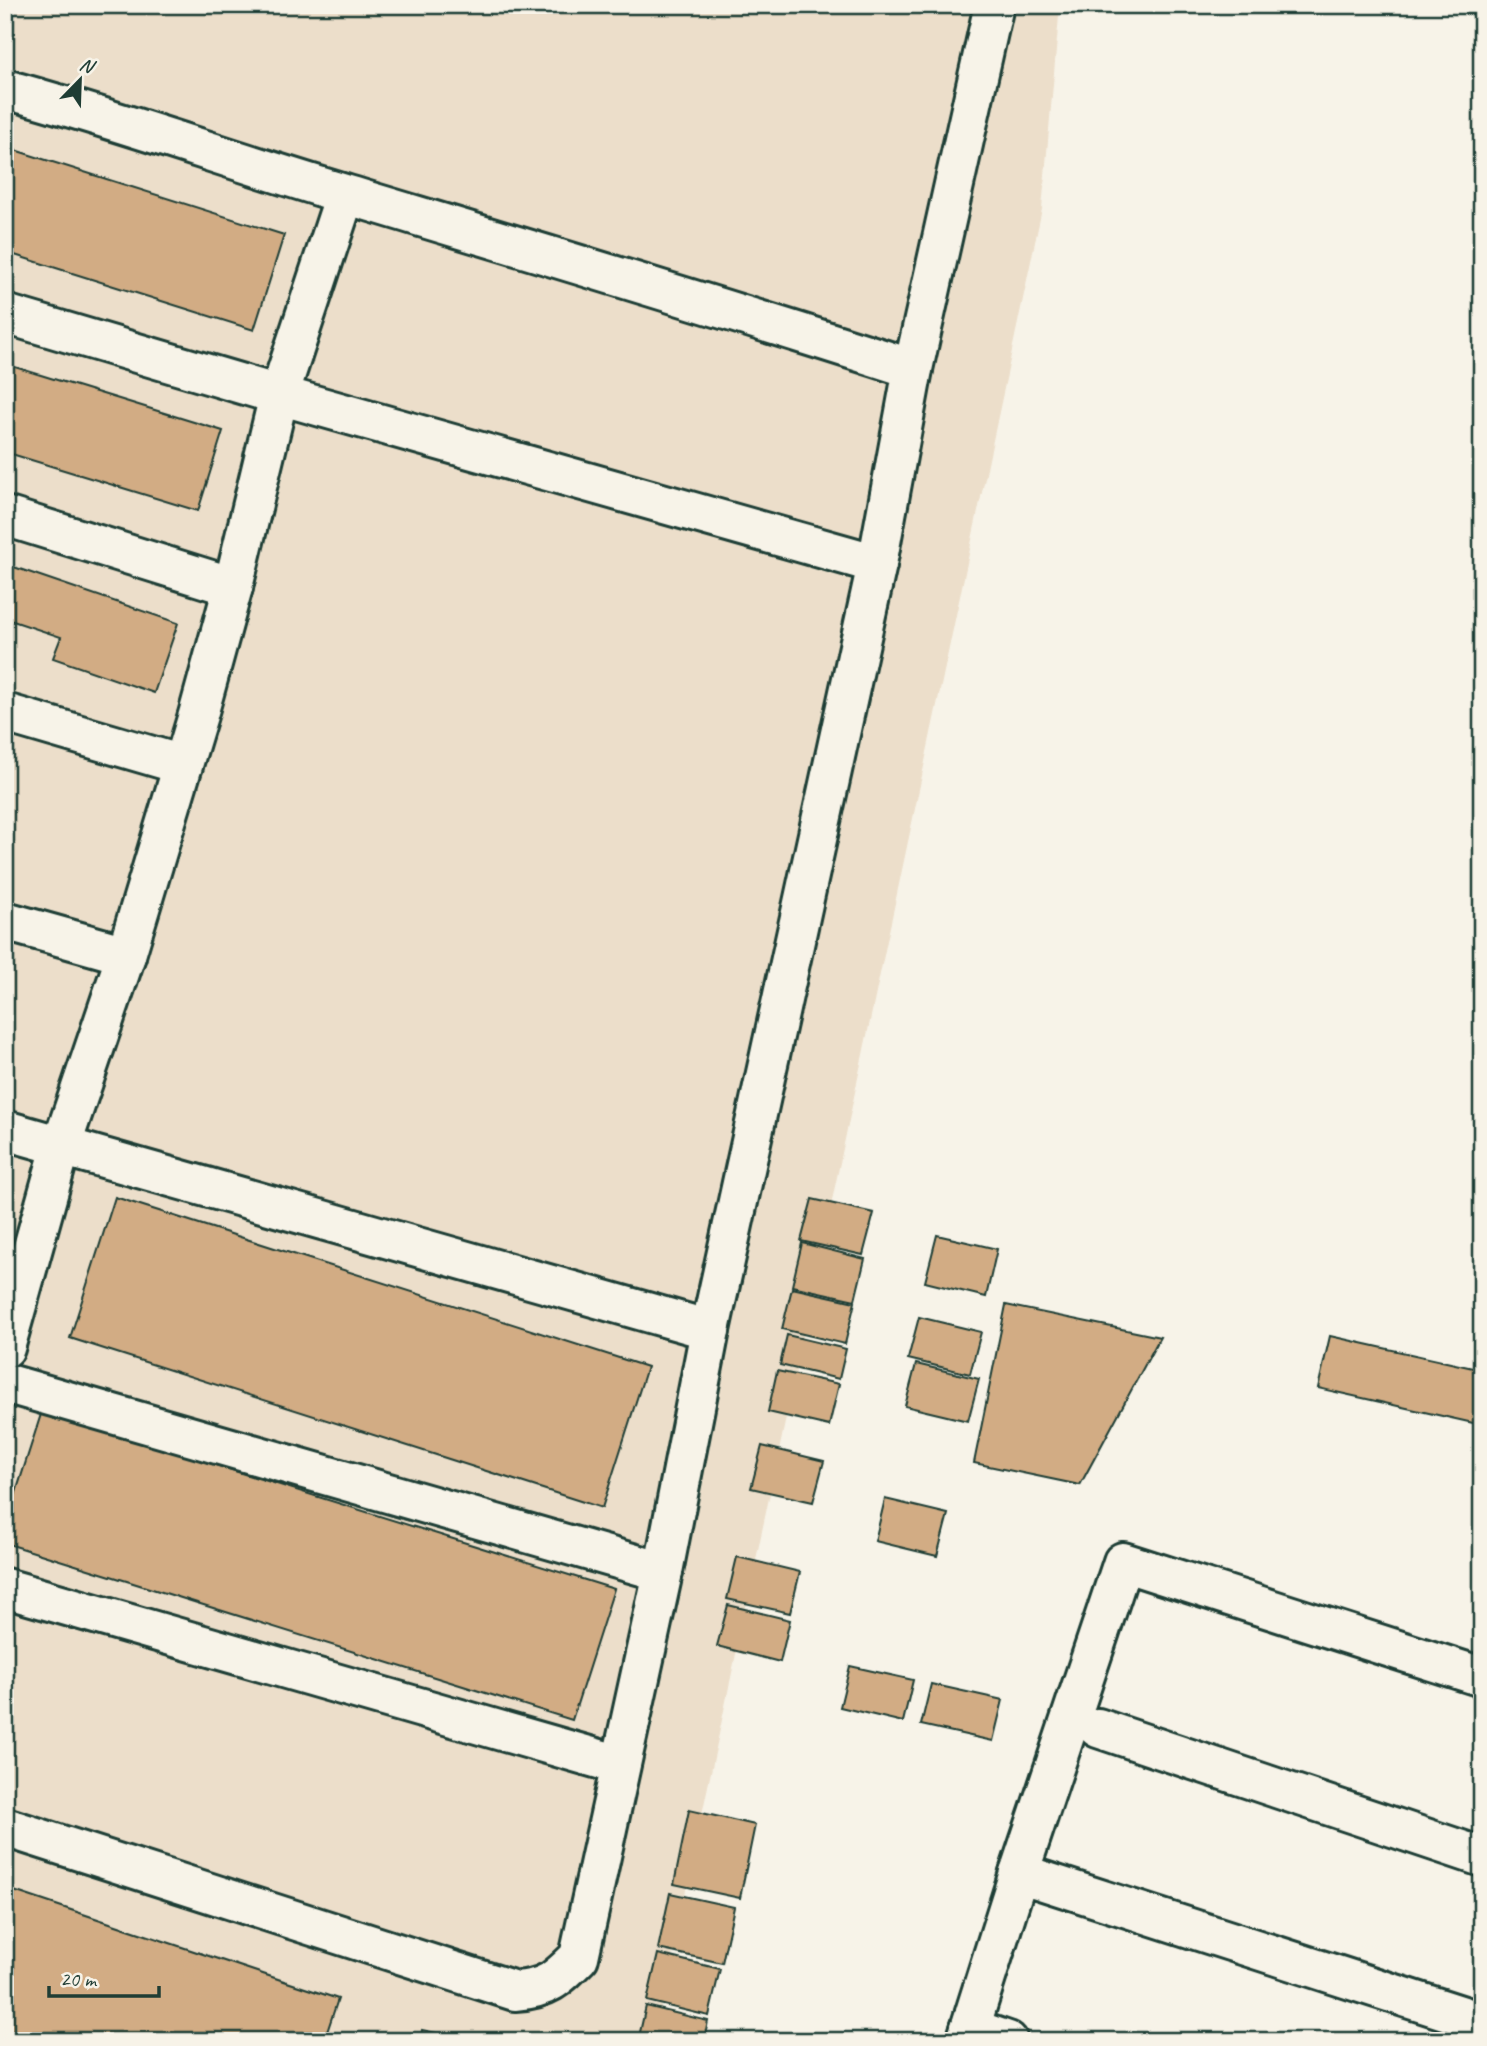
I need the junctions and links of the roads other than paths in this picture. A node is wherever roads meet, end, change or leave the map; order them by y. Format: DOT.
graph roads {
  1 [pos="994,5"];
  2 [pos="5,89"];
  3 [pos="345,195"];
  4 [pos="5,314"];
  5 [pos="913,369"];
  6 [pos="279,396"];
  7 [pos="5,516"];
  8 [pos="877,564"];
  9 [pos="233,587"];
  10 [pos="5,713"];
  11 [pos="183,765"];
  12 [pos="5,921"];
  13 [pos="125,956"];
  14 [pos="5,1130"];
  15 [pos="61,1147"];
  16 [pos="710,1330"];
  17 [pos="5,1348"];
  18 [pos="5,1383"];
  19 [pos="663,1572"];
  20 [pos="5,1588"];
  21 [pos="1482,1677"];
  22 [pos="1098,1728"];
  23 [pos="621,1765"];
  24 [pos="5,1827"];
  25 [pos="1482,1857"];
  26 [pos="1019,1873"];
  27 [pos="1482,2022"];
  28 [pos="968,2034"];
  29 [pos="1008,2041"];
  1 -- 5 [label="street"];
  2 -- 3 [label="street"];
  3 -- 5 [label="street"];
  3 -- 6 [label="street"];
  4 -- 6 [label="street"];
  5 -- 8 [label="street"];
  6 -- 8 [label="street"];
  6 -- 9 [label="street"];
  7 -- 9 [label="street"];
  8 -- 16 [label="street"];
  9 -- 11 [label="street"];
  10 -- 11 [label="street"];
  11 -- 13 [label="street"];
  12 -- 13 [label="street"];
  13 -- 15 [label="street"];
  14 -- 15 [label="street"];
  15 -- 16 [label="street"];
  15 -- 17 [label="street"];
  16 -- 19 [label="street"];
  18 -- 19 [label="street"];
  19 -- 23 [label="street"];
  20 -- 23 [label="street"];
  21 -- 26 [label="street"];
  22 -- 25 [label="street"];
  23 -- 24 [label="street"];
  26 -- 27 [label="street"];
  26 -- 28 [label="street"];
  28 -- 29 [label="street"];
}
